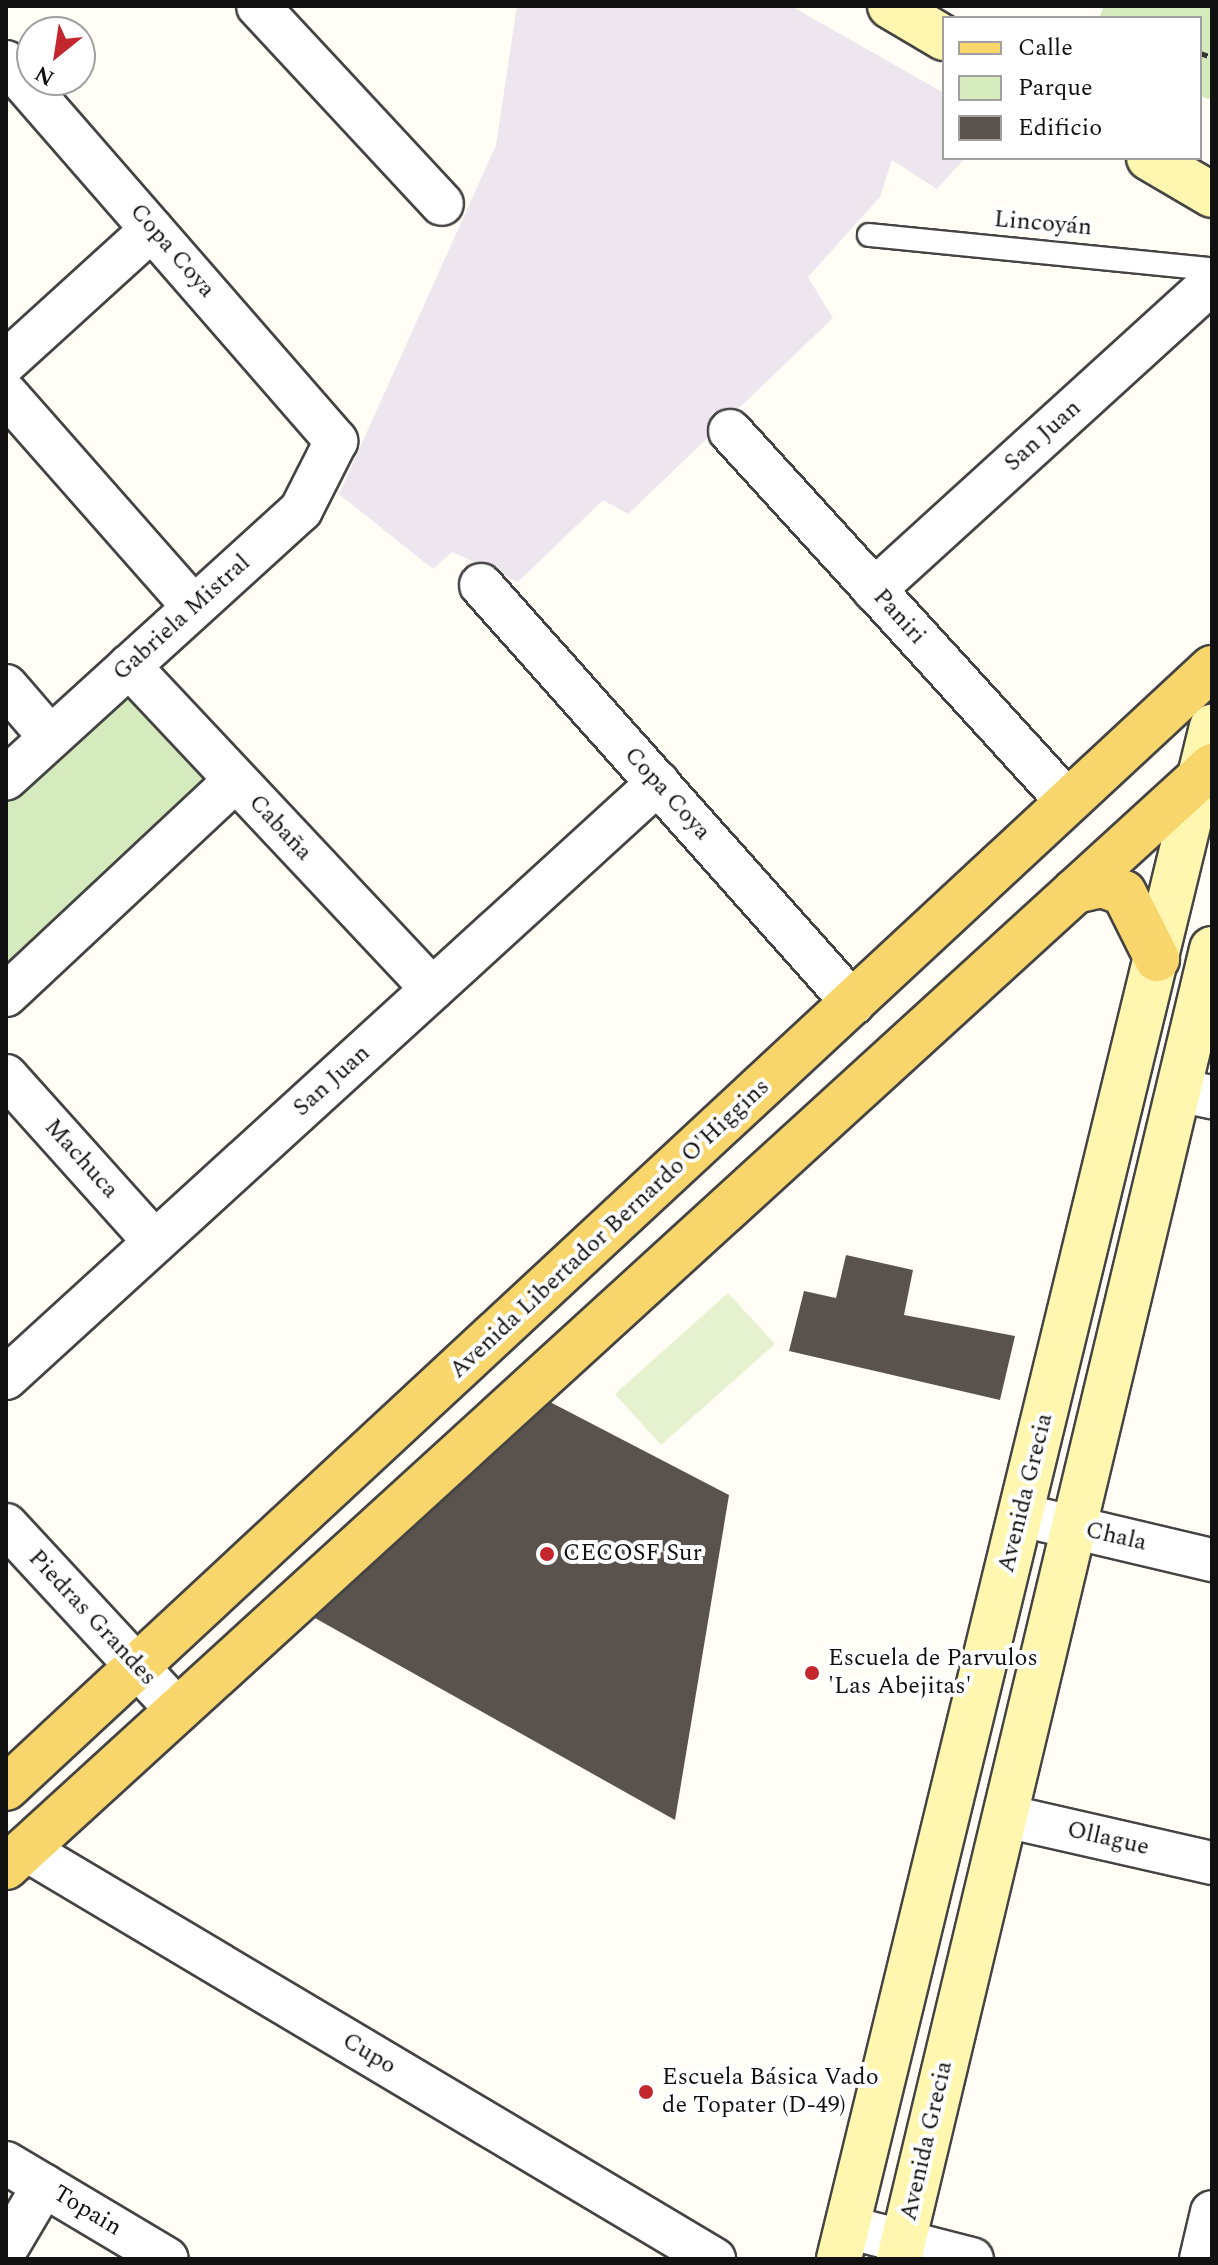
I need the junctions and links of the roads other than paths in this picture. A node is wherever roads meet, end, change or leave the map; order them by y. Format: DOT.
graph roads {
  1 [pos="258,6"];
  2 [pos="890,6"];
  3 [pos="942,37"];
  4 [pos="6,62"];
  5 [pos="1152,160"];
  6 [pos="1212,195"];
  7 [pos="442,204"];
  8 [pos="152,229"];
  9 [pos="869,235"];
  10 [pos="1212,269"];
  11 [pos="1212,282"];
  12 [pos="6,362"];
  13 [pos="6,394"];
  14 [pos="730,431"];
  15 [pos="336,441"];
  16 [pos="481,585"];
  17 [pos="874,590"];
  18 [pos="194,607"];
  19 [pos="129,666"];
  20 [pos="1212,668"];
  21 [pos="6,686"];
  22 [pos="1212,727"];
  23 [pos="50,737"];
  24 [pos="1204,773"];
  25 [pos="6,778"];
  26 [pos="235,781"];
  27 [pos="658,783"];
  28 [pos="1068,802"];
  29 [pos="1200,826"];
  30 [pos="1088,879"];
  31 [pos="1212,949"];
  32 [pos="1157,959"];
  33 [pos="432,989"];
  34 [pos="6,995"];
  35 [pos="853,1003"];
  36 [pos="6,1076"];
  37 [pos="1195,1094"];
  38 [pos="155,1242"];
  39 [pos="6,1378"];
  40 [pos="1021,1515"];
  41 [pos="6,1525"];
  42 [pos="1074,1527"];
  43 [pos="1212,1560"];
  44 [pos="139,1668"];
  45 [pos="178,1711"];
  46 [pos="6,1788"];
  47 [pos="1005,1816"];
  48 [pos="16,1858"];
  49 [pos="1212,1863"];
  50 [pos="6,2163"];
  51 [pos="44,2185"];
  52 [pos="1212,2212"];
  53 [pos="843,2243"];
  54 [pos="6,2249"];
  55 [pos="901,2251"];
  56 [pos="167,2259"];
  57 [pos="714,2259"];
  58 [pos="972,2259"];
  59 [pos="1201,2259"];
  1 -- 7 [label="street"];
  2 -- 3 [label="main road"];
  4 -- 8 [label="street, Copa Coya"];
  5 -- 6 [label="main road"];
  8 -- 12 [label="street"];
  8 -- 15 [label="street, Copa Coya"];
  9 -- 10 [label="lane, Lincoyán"];
  11 -- 17 [label="street, San Juan"];
  13 -- 18 [label="street"];
  14 -- 17 [label="street, Paniri"];
  15 -- 18 [label="street, Gabriela Mistral"];
  16 -- 27 [label="street, Copa Coya"];
  17 -- 28 [label="street, Paniri"];
  18 -- 19 [label="street, Gabriela Mistral"];
  19 -- 23 [label="street, Gabriela Mistral"];
  19 -- 26 [label="street, Cabaña"];
  20 -- 28 [label="main road, Avenida Libertador Bernardo O'Higgins"];
  21 -- 23 [label="street"];
  22 -- 24 [label="main road, Avenida Grecia"];
  23 -- 25 [label="street, Gabriela Mistral"];
  24 -- 29 [label="main road, Avenida Grecia"];
  24 -- 30 [label="main road"];
  26 -- 33 [label="street, Cabaña"];
  26 -- 34 [label="street"];
  27 -- 33 [label="street, San Juan"];
  27 -- 35 [label="street, Copa Coya"];
  28 -- 35 [label="main road, Avenida Libertador Bernardo O'Higgins"];
  29 -- 30 [label="street"];
  29 -- 32 [label="main road, Avenida Grecia"];
  30 -- 32 [label="main road"];
  30 -- 45 [label="main road"];
  31 -- 37 [label="main road, Avenida Grecia"];
  32 -- 40 [label="main road, Avenida Grecia"];
  33 -- 38 [label="street, San Juan"];
  35 -- 44 [label="main road, Avenida Libertador Bernardo O'Higgins"];
  36 -- 38 [label="street, Machuca"];
  37 -- 42 [label="main road, Avenida Grecia"];
  38 -- 39 [label="street, San Juan"];
  40 -- 42 [label="street, Chala"];
  40 -- 53 [label="main road, Avenida Grecia"];
  41 -- 44 [label="street, Piedras Grandes"];
  42 -- 43 [label="street, Chala"];
  42 -- 47 [label="main road, Avenida Grecia"];
  44 -- 45 [label="street, Piedras Grandes"];
  44 -- 46 [label="main road, Avenida Libertador Bernardo O'Higgins"];
  45 -- 48 [label="main road"];
  47 -- 49 [label="street, Ollague"];
  47 -- 55 [label="main road, Avenida Grecia"];
  48 -- 57 [label="street, Cupo"];
  50 -- 51 [label="street, Topain"];
  51 -- 54 [label="street"];
  51 -- 56 [label="street, Topain"];
  52 -- 59 [label="street"];
  53 -- 55 [label="street"];
  55 -- 58 [label="street"];
}
